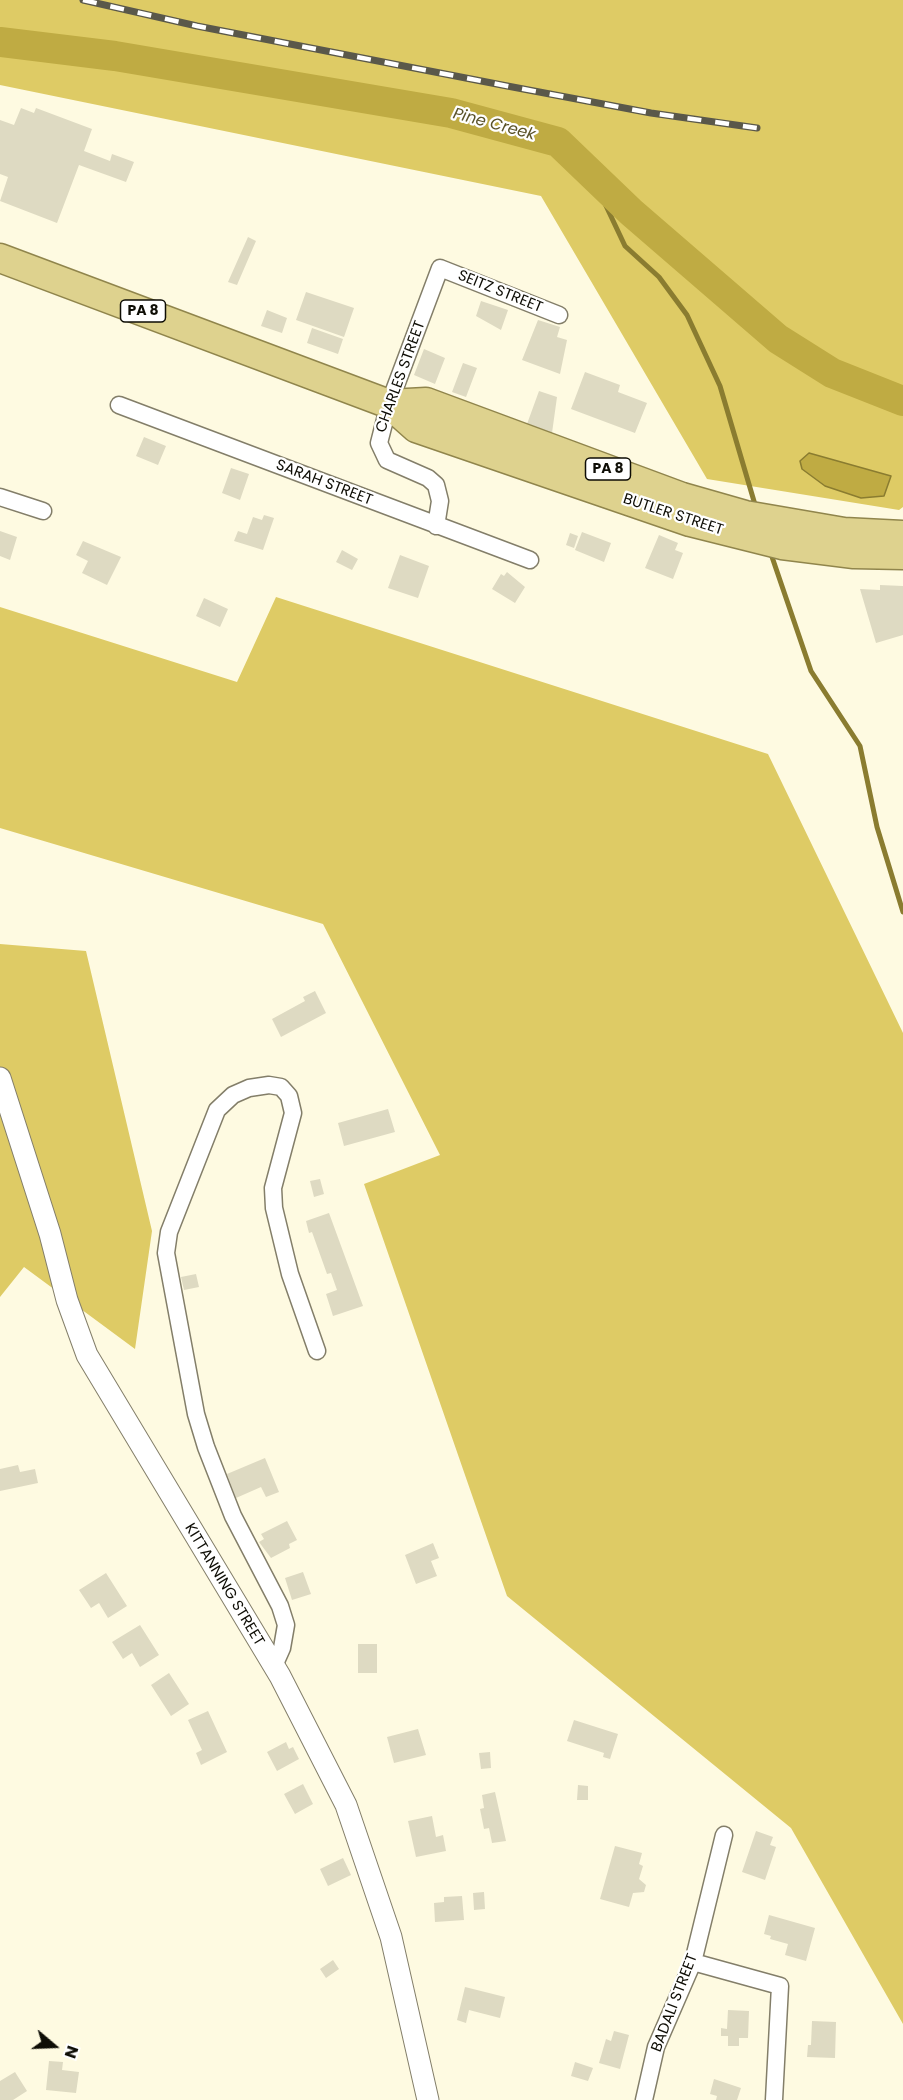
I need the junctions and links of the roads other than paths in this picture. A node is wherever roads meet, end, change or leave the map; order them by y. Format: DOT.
graph roads {
  1 [pos="0,258"];
  2 [pos="440,268"];
  3 [pos="559,315"];
  4 [pos="389,404"];
  5 [pos="119,405"];
  6 [pos="0,497"];
  7 [pos="43,511"];
  8 [pos="436,526"];
  9 [pos="903,535"];
  10 [pos="807,538"];
  11 [pos="903,555"];
  12 [pos="530,560"];
  13 [pos="0,1078"];
  14 [pos="317,1352"];
  15 [pos="274,1666"];
  16 [pos="724,1835"];
  17 [pos="693,1962"];
  18 [pos="428,2100"];
  19 [pos="644,2100"];
  20 [pos="774,2100"];
  1 -- 4 [label="highway, BUTLER STREET / PA 8"];
  2 -- 3 [label="street, SEITZ STREET"];
  2 -- 4 [label="street, CHARLES STREET"];
  4 -- 8 [label="street, CHARLES STREET"];
  4 -- 10 [label="highway, BUTLER STREET / PA 8"];
  5 -- 8 [label="street, SARAH STREET"];
  6 -- 7 [label="street"];
  8 -- 12 [label="street, SARAH STREET"];
  9 -- 10 [label="highway, BUTLER STREET / PA 8"];
  10 -- 11 [label="highway, BUTLER STREET / PA 8"];
  13 -- 15 [label="street, KITTANNING STREET"];
  14 -- 15 [label="street"];
  15 -- 18 [label="street, KITTANNING STREET"];
  16 -- 17 [label="street, BADALI STREET"];
  17 -- 19 [label="street, BADALI STREET"];
  17 -- 20 [label="street"];
}
